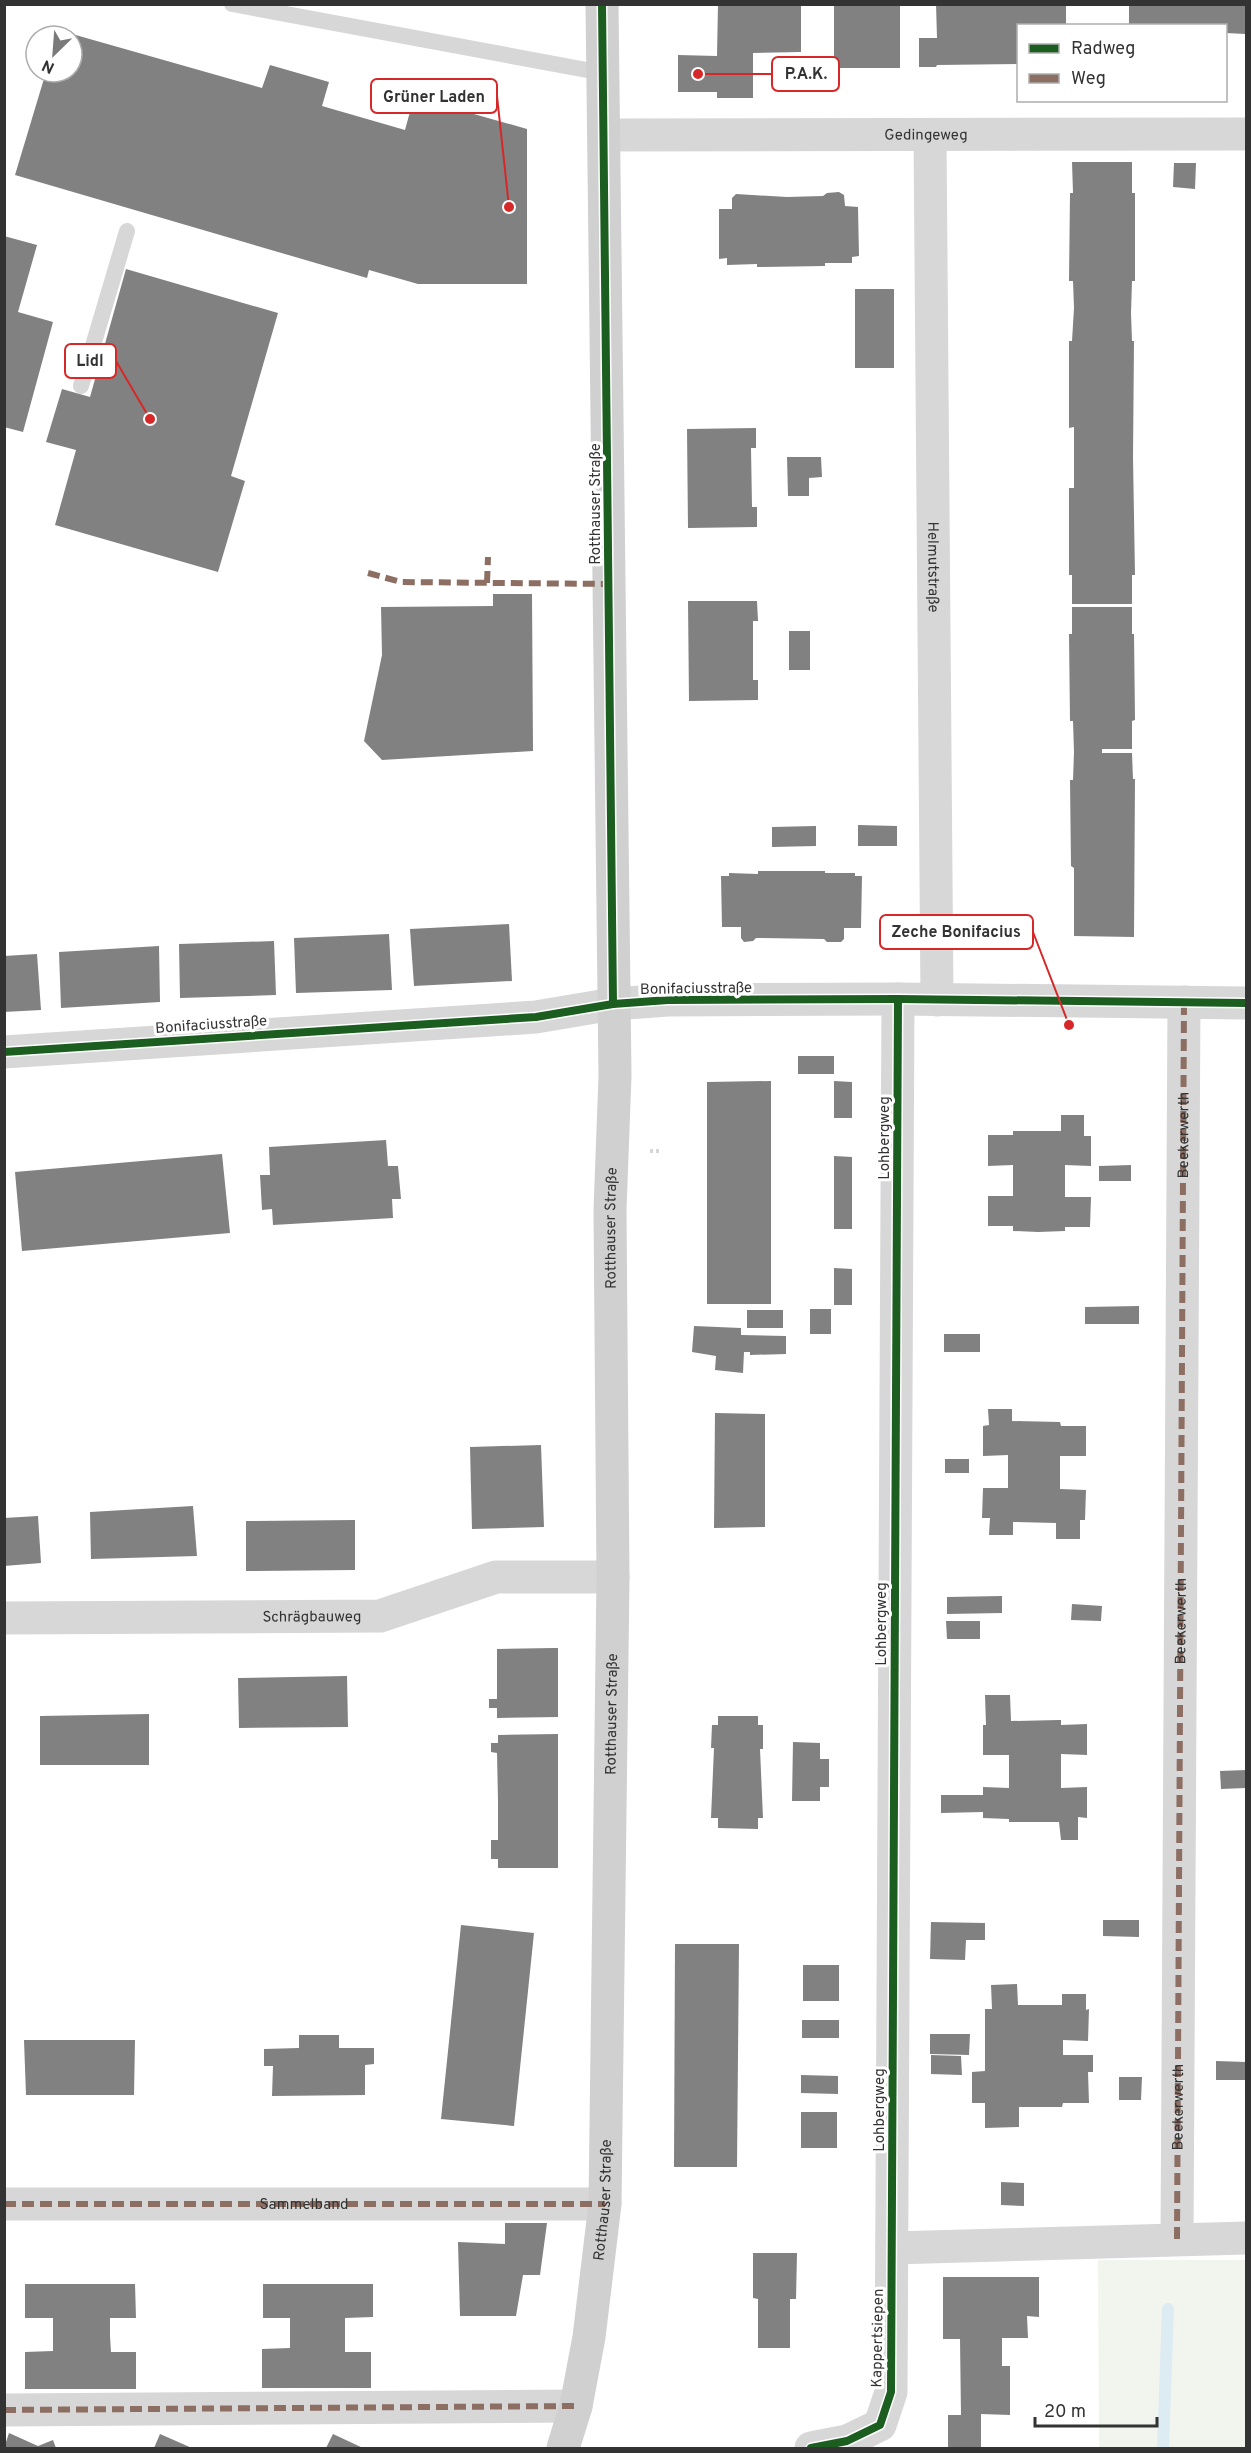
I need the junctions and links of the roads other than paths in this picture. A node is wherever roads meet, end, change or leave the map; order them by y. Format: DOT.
graph roads {
  1 [pos="232,4"];
  2 [pos="602,4"];
  3 [pos="603,73"];
  4 [pos="1246,134"];
  5 [pos="605,135"];
  6 [pos="930,135"];
  7 [pos="127,231"];
  8 [pos="81,386"];
  9 [pos="898,999"];
  10 [pos="937,1000"];
  11 [pos="1184,1002"];
  12 [pos="1246,1003"];
  13 [pos="614,1004"];
  14 [pos="4,1052"];
  15 [pos="613,1577"];
  16 [pos="4,1618"];
  17 [pos="4,2204"];
  18 [pos="605,2204"];
  19 [pos="1246,2238"];
  20 [pos="1178,2239"];
  21 [pos="892,2248"];
  22 [pos="576,2406"];
  23 [pos="4,2410"];
  24 [pos="563,2448"];
  25 [pos="811,2448"];
  1 -- 3 [label="lane"];
  2 -- 3 [label="main road, Rotthauser Straße"];
  3 -- 5 [label="main road, Rotthauser Straße"];
  4 -- 6 [label="street, Gedingeweg"];
  5 -- 6 [label="street, Gedingeweg"];
  5 -- 13 [label="main road, Rotthauser Straße"];
  6 -- 10 [label="street, Helmutstraße"];
  7 -- 8 [label="lane"];
  9 -- 10 [label="street, Bonifaciusstraße"];
  9 -- 13 [label="street, Bonifaciusstraße"];
  9 -- 21 [label="street, Lohbergweg"];
  10 -- 11 [label="street, Bonifaciusstraße"];
  11 -- 12 [label="street, Bonifaciusstraße"];
  11 -- 20 [label="street, Beekerwerth"];
  13 -- 14 [label="street, Bonifaciusstraße"];
  13 -- 15 [label="main road, Rotthauser Straße"];
  15 -- 16 [label="street, Schrägbauweg"];
  15 -- 18 [label="main road, Rotthauser Straße"];
  17 -- 18 [label="street, Sammelband"];
  18 -- 22 [label="main road, Rotthauser Straße"];
  19 -- 20 [label="street"];
  20 -- 21 [label="street"];
  21 -- 25 [label="street, Kappertsiepen"];
  22 -- 23 [label="street"];
  22 -- 24 [label="main road, Rotthauser Straße"];
}
